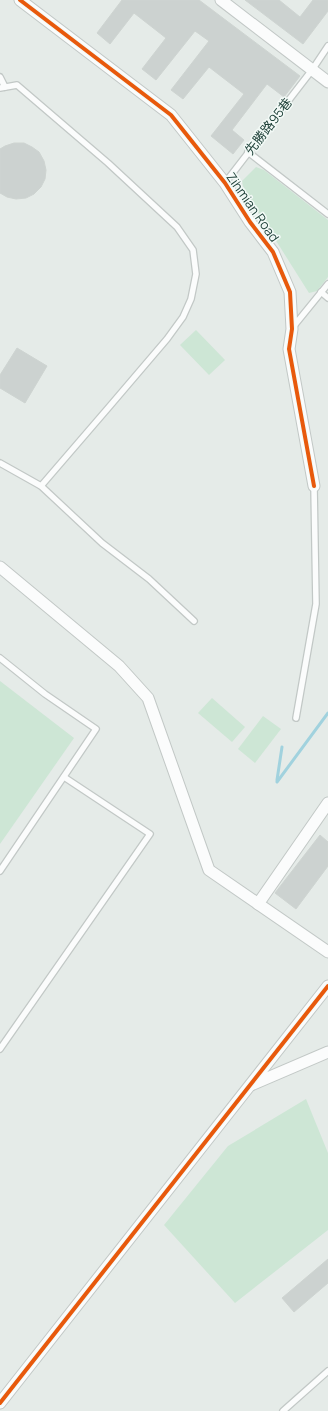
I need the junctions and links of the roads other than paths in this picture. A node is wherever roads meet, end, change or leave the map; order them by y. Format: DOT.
graph roads {
  1 [pos="20,0"];
  2 [pos="221,0"];
  3 [pos="328,46"];
  4 [pos="312,70"];
  5 [pos="0,77"];
  6 [pos="328,82"];
  7 [pos="3,87"];
  8 [pos="248,152"];
  9 [pos="225,183"];
  10 [pos="328,214"];
  11 [pos="328,284"];
  12 [pos="321,292"];
  13 [pos="328,298"];
  14 [pos="292,329"];
  15 [pos="0,463"];
  16 [pos="41,486"];
  17 [pos="314,486"];
  18 [pos="0,567"];
  19 [pos="194,621"];
  20 [pos="0,658"];
  21 [pos="296,718"];
  22 [pos="64,777"];
  23 [pos="327,806"];
  24 [pos="0,871"];
  25 [pos="258,904"];
  26 [pos="328,952"];
  27 [pos="328,986"];
  28 [pos="0,1049"];
  29 [pos="328,1052"];
  30 [pos="250,1086"];
  31 [pos="328,1371"];
  32 [pos="0,1403"];
  33 [pos="283,1411"];
  1 -- 9 [label="street, Zihmian Road"];
  2 -- 4 [label="street"];
  3 -- 4 [label="lane, 先勝路95巷"];
  4 -- 6 [label="street"];
  4 -- 8 [label="lane, 先勝路95巷"];
  5 -- 7 [label="lane"];
  7 -- 16 [label="lane"];
  8 -- 9 [label="lane, 先勝路95巷"];
  8 -- 10 [label="lane"];
  9 -- 14 [label="street, Zihmian Road"];
  11 -- 12 [label="lane"];
  12 -- 13 [label="lane"];
  12 -- 14 [label="lane"];
  14 -- 17 [label="street, Zihmian Road"];
  15 -- 16 [label="lane"];
  16 -- 19 [label="lane"];
  17 -- 21 [label="lane"];
  18 -- 25 [label="street"];
  20 -- 22 [label="lane"];
  22 -- 24 [label="lane"];
  22 -- 28 [label="lane"];
  23 -- 25 [label="street"];
  25 -- 26 [label="street"];
  27 -- 30 [label="street"];
  29 -- 30 [label="street"];
  30 -- 32 [label="street"];
  31 -- 33 [label="lane"];
}
